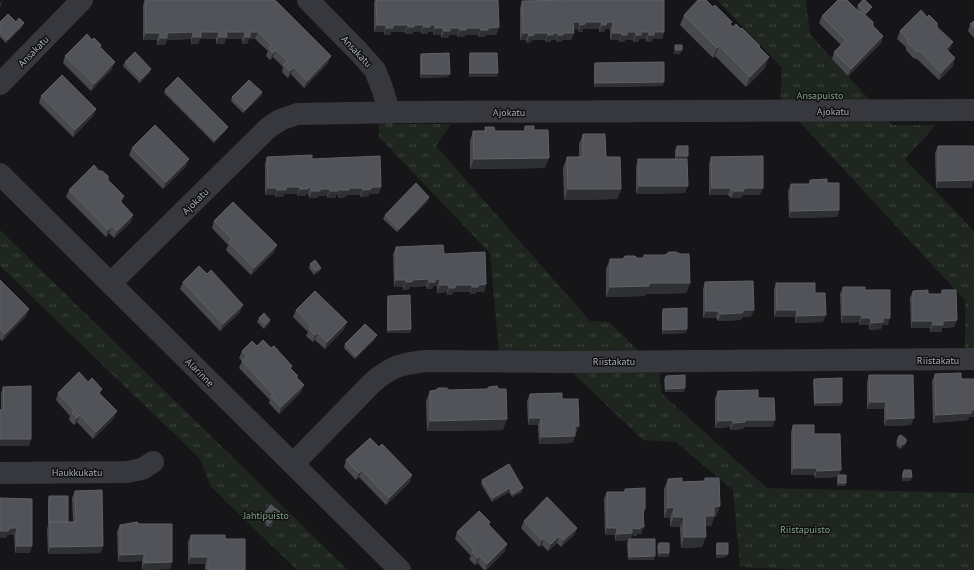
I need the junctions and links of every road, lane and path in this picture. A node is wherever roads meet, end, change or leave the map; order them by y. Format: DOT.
graph roads {
  1 [pos="82,0"];
  2 [pos="308,0"];
  3 [pos="0,84"];
  4 [pos="974,110"];
  5 [pos="390,113"];
  6 [pos="0,174"];
  7 [pos="111,283"];
  8 [pos="974,360"];
  9 [pos="152,462"];
  10 [pos="293,464"];
  11 [pos="0,472"];
  12 [pos="400,570"];
  1 -- 3 [label="street, Ansakatu"];
  2 -- 5 [label="street, Ansakatu"];
  4 -- 5 [label="street, Ajokatu"];
  5 -- 7 [label="street, Ajokatu"];
  6 -- 7 [label="street, Alarinne"];
  7 -- 10 [label="street, Alarinne"];
  8 -- 10 [label="street, Riistakatu"];
  9 -- 11 [label="street, Haukkukatu"];
  10 -- 12 [label="street, Alarinne"];
}
